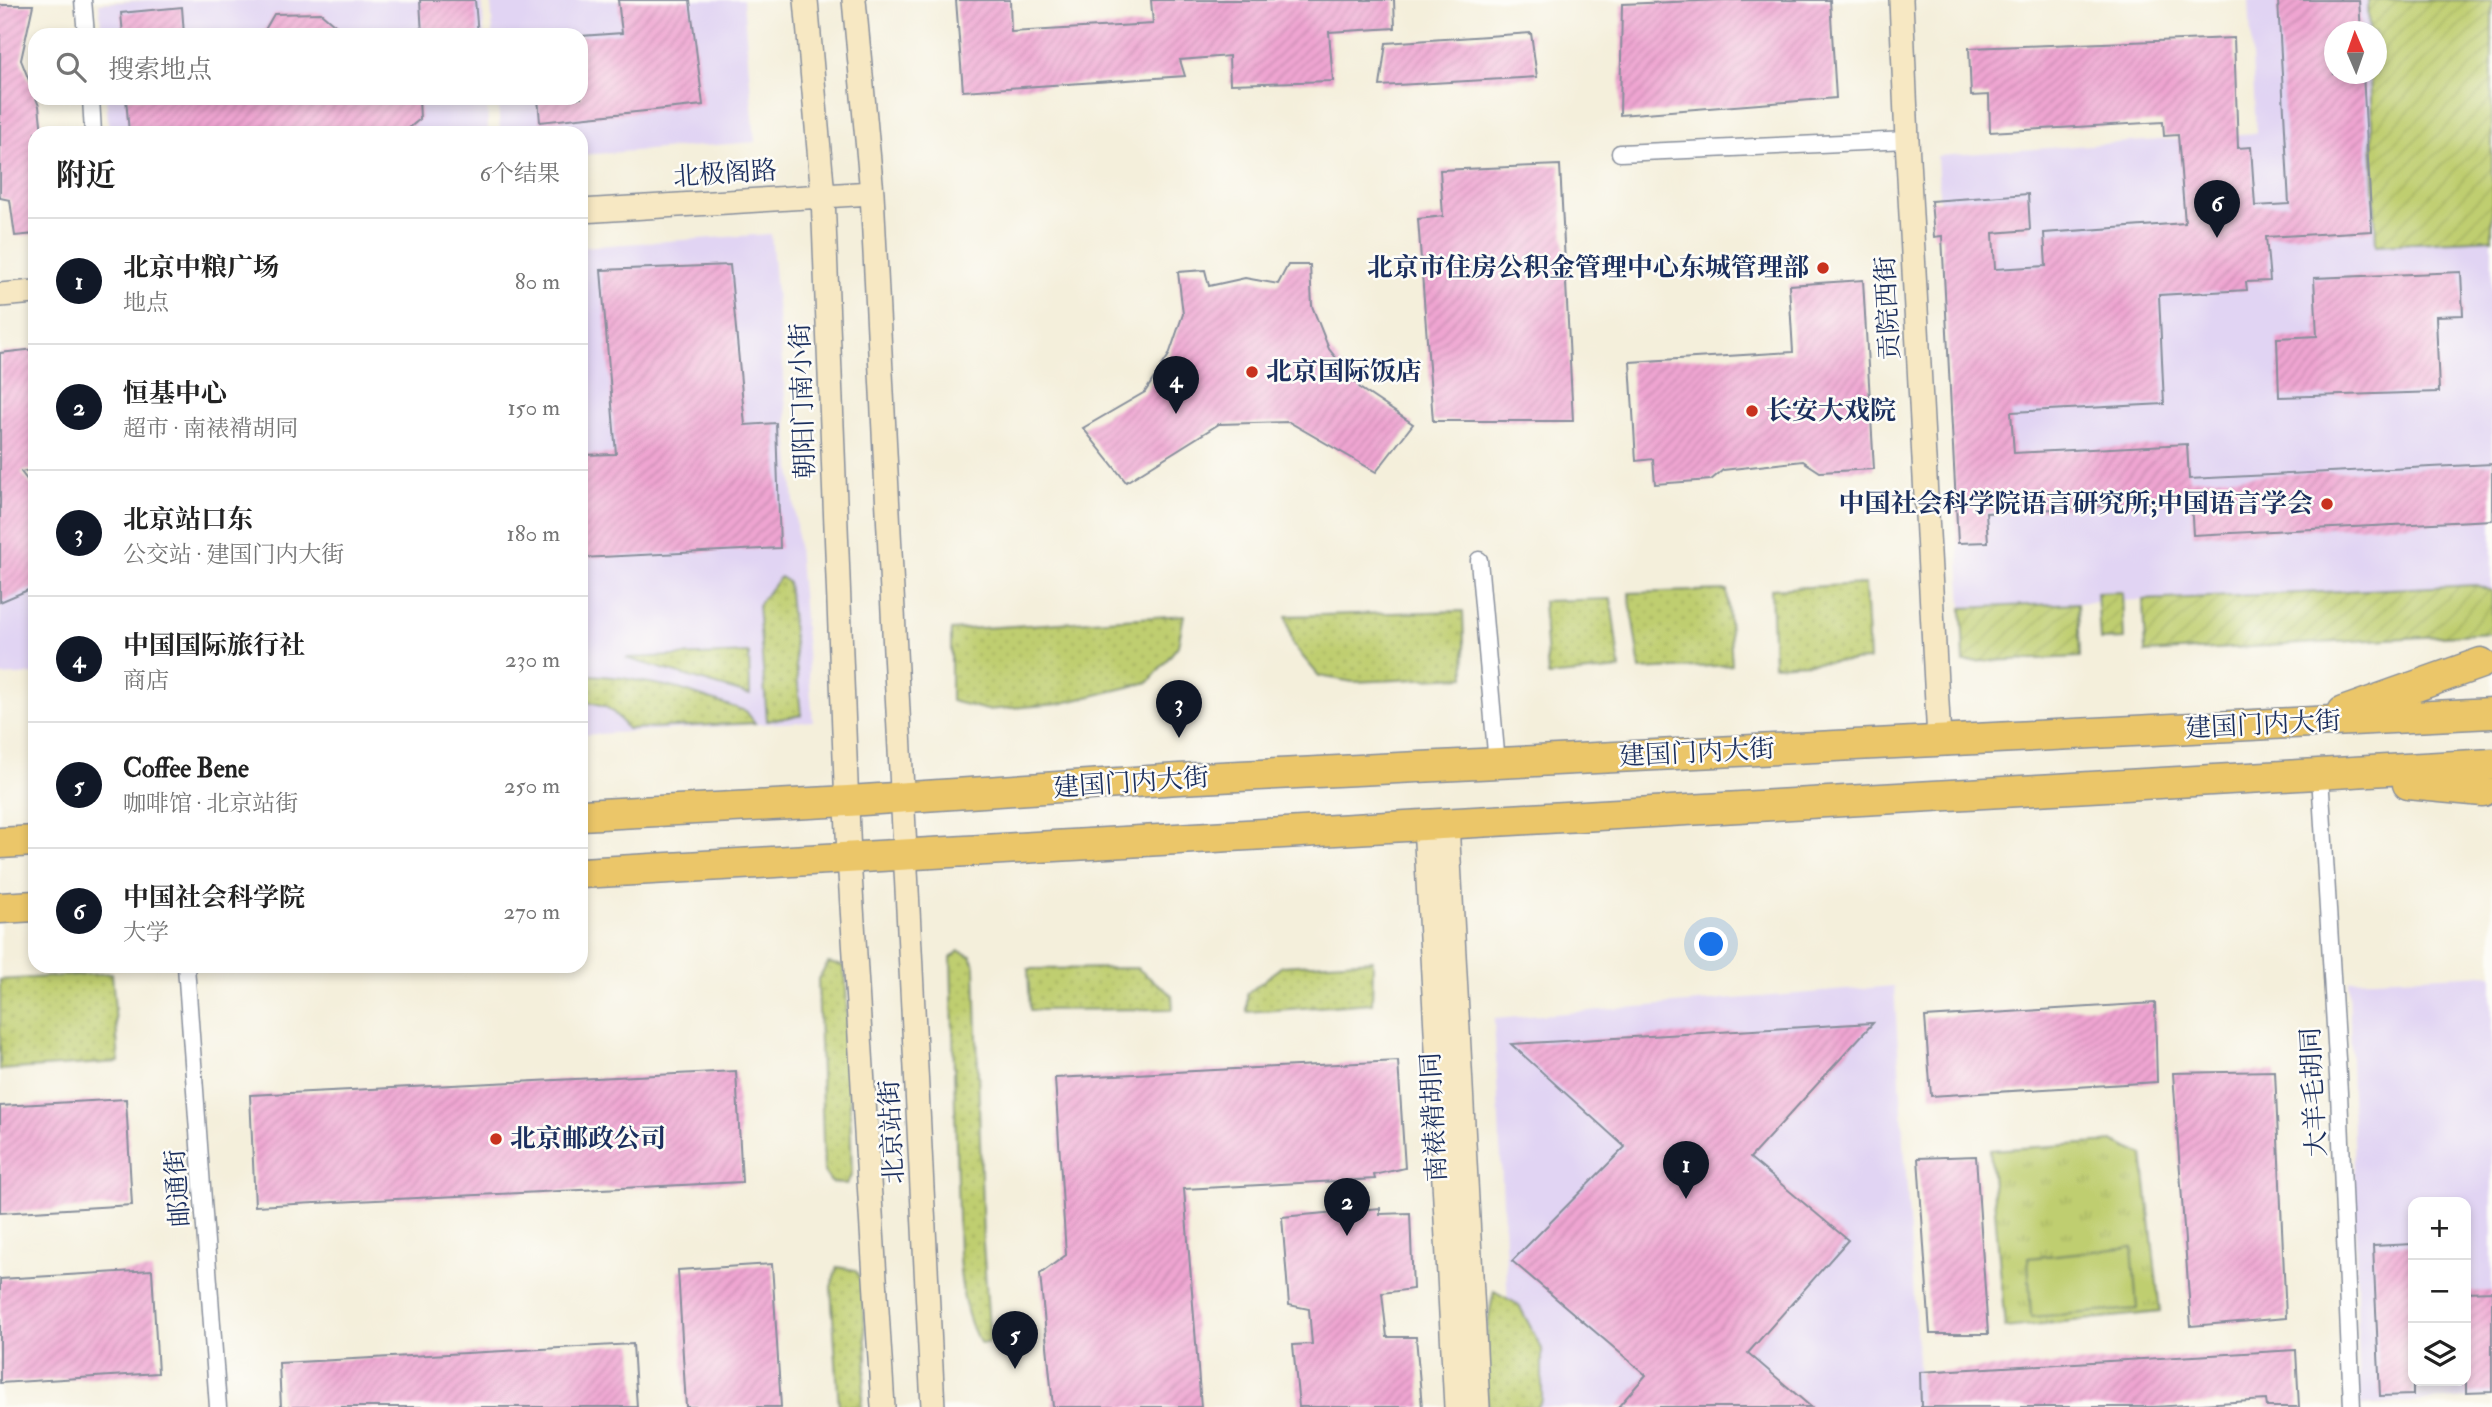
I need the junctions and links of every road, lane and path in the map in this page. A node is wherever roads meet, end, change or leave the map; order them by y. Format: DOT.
graph roads {
  1 [pos="83,0"];
  2 [pos="806,0"];
  3 [pos="854,0"];
  4 [pos="1901,0"];
  5 [pos="85,28"];
  6 [pos="91,105"];
  7 [pos="93,126"];
  8 [pos="1907,140"];
  9 [pos="1620,153"];
  10 [pos="872,192"];
  11 [pos="823,196"];
  12 [pos="588,211"];
  13 [pos="28,293"];
  14 [pos="0,295"];
  15 [pos="1479,560"];
  16 [pos="2486,662"];
  17 [pos="2492,713"];
  18 [pos="2311,723"];
  19 [pos="1939,740"];
  20 [pos="1497,764"];
  21 [pos="2320,775"];
  22 [pos="2489,782"];
  23 [pos="902,797"];
  24 [pos="848,801"];
  25 [pos="588,815"];
  26 [pos="1436,824"];
  27 [pos="28,841"];
  28 [pos="0,843"];
  29 [pos="906,854"];
  30 [pos="849,858"];
  31 [pos="588,873"];
  32 [pos="28,906"];
  33 [pos="0,908"];
  34 [pos="187,973"];
  35 [pos="218,1407"];
  36 [pos="883,1407"];
  37 [pos="933,1407"];
  38 [pos="1456,1407"];
  39 [pos="1478,1407"];
  40 [pos="2352,1407"];
  1 -- 5 [label="street"];
  2 -- 11 [label="main road, 朝阳门南小街"];
  3 -- 10 [label="main road"];
  4 -- 8 [label="main road, 贡院西街"];
  6 -- 7 [label="street"];
  8 -- 9 [label="street"];
  8 -- 19 [label="main road, 贡院西街"];
  10 -- 11 [label="main road, 北极阁路"];
  10 -- 23 [label="main road"];
  11 -- 12 [label="main road, 北极阁路"];
  11 -- 24 [label="main road, 朝阳门南小街"];
  13 -- 14 [label="main road"];
  15 -- 20 [label="street"];
  16 -- 18 [label="highway"];
  17 -- 18 [label="highway, 建国门内大街"];
  18 -- 19 [label="highway, 建国门内大街"];
  19 -- 20 [label="highway, 建国门内大街"];
  20 -- 23 [label="highway, 建国门内大街"];
  21 -- 22 [label="highway, 建国门内大街"];
  21 -- 26 [label="highway, 建国门内大街"];
  21 -- 40 [label="street, 大羊毛胡同"];
  23 -- 24 [label="highway, 建国门内大街"];
  23 -- 29 [label="main road, 北京站街"];
  24 -- 25 [label="highway"];
  24 -- 30 [label="main road, 朝阳门南小街"];
  26 -- 29 [label="highway, 建国门内大街"];
  26 -- 38 [label="main road"];
  26 -- 39 [label="main road, 南裱褙胡同"];
  27 -- 28 [label="highway"];
  29 -- 30 [label="highway, 建国门内大街"];
  29 -- 37 [label="main road, 北京站街"];
  30 -- 31 [label="highway"];
  30 -- 36 [label="main road, 北京站街"];
  32 -- 33 [label="highway"];
  34 -- 35 [label="street, 邮通街"];
}
